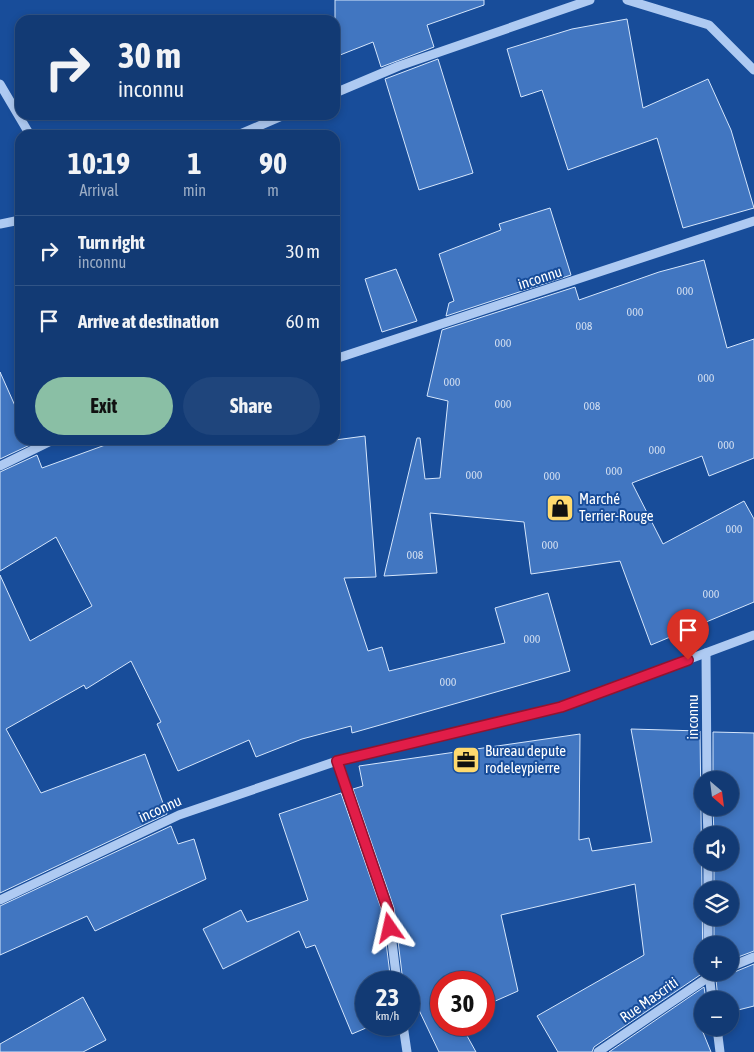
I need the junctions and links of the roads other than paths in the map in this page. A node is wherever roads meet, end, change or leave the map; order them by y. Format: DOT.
graph roads {
  1 [pos="590,0"];
  2 [pos="627,0"];
  3 [pos="754,70"];
  4 [pos="0,84"];
  5 [pos="340,91"];
  6 [pos="15,110"];
  7 [pos="272,120"];
  8 [pos="250,130"];
  9 [pos="15,221"];
  10 [pos="754,221"];
  11 [pos="0,224"];
  12 [pos="340,358"];
  13 [pos="43,445"];
  14 [pos="0,466"];
  15 [pos="754,635"];
  16 [pos="706,653"];
  17 [pos="337,761"];
  18 [pos="707,771"];
  19 [pos="0,900"];
  20 [pos="754,957"];
  21 [pos="739,963"];
  22 [pos="396,971"];
  23 [pos="701,981"];
  24 [pos="405,1036"];
  25 [pos="718,1036"];
  26 [pos="407,1052"];
  27 [pos="598,1052"];
  28 [pos="720,1052"];
  1 -- 5 [label="street"];
  2 -- 3 [label="street"];
  4 -- 6 [label="street"];
  7 -- 8 [label="street"];
  9 -- 11 [label="street"];
  10 -- 12 [label="street, inconnu"];
  13 -- 14 [label="street"];
  15 -- 16 [label="street, inconnu"];
  16 -- 17 [label="street, inconnu"];
  16 -- 18 [label="street, inconnu"];
  17 -- 19 [label="street, inconnu"];
  17 -- 22 [label="street"];
  20 -- 21 [label="street"];
  23 -- 27 [label="street, Rue Mascriti"];
  24 -- 26 [label="street"];
  25 -- 28 [label="street"];
}
